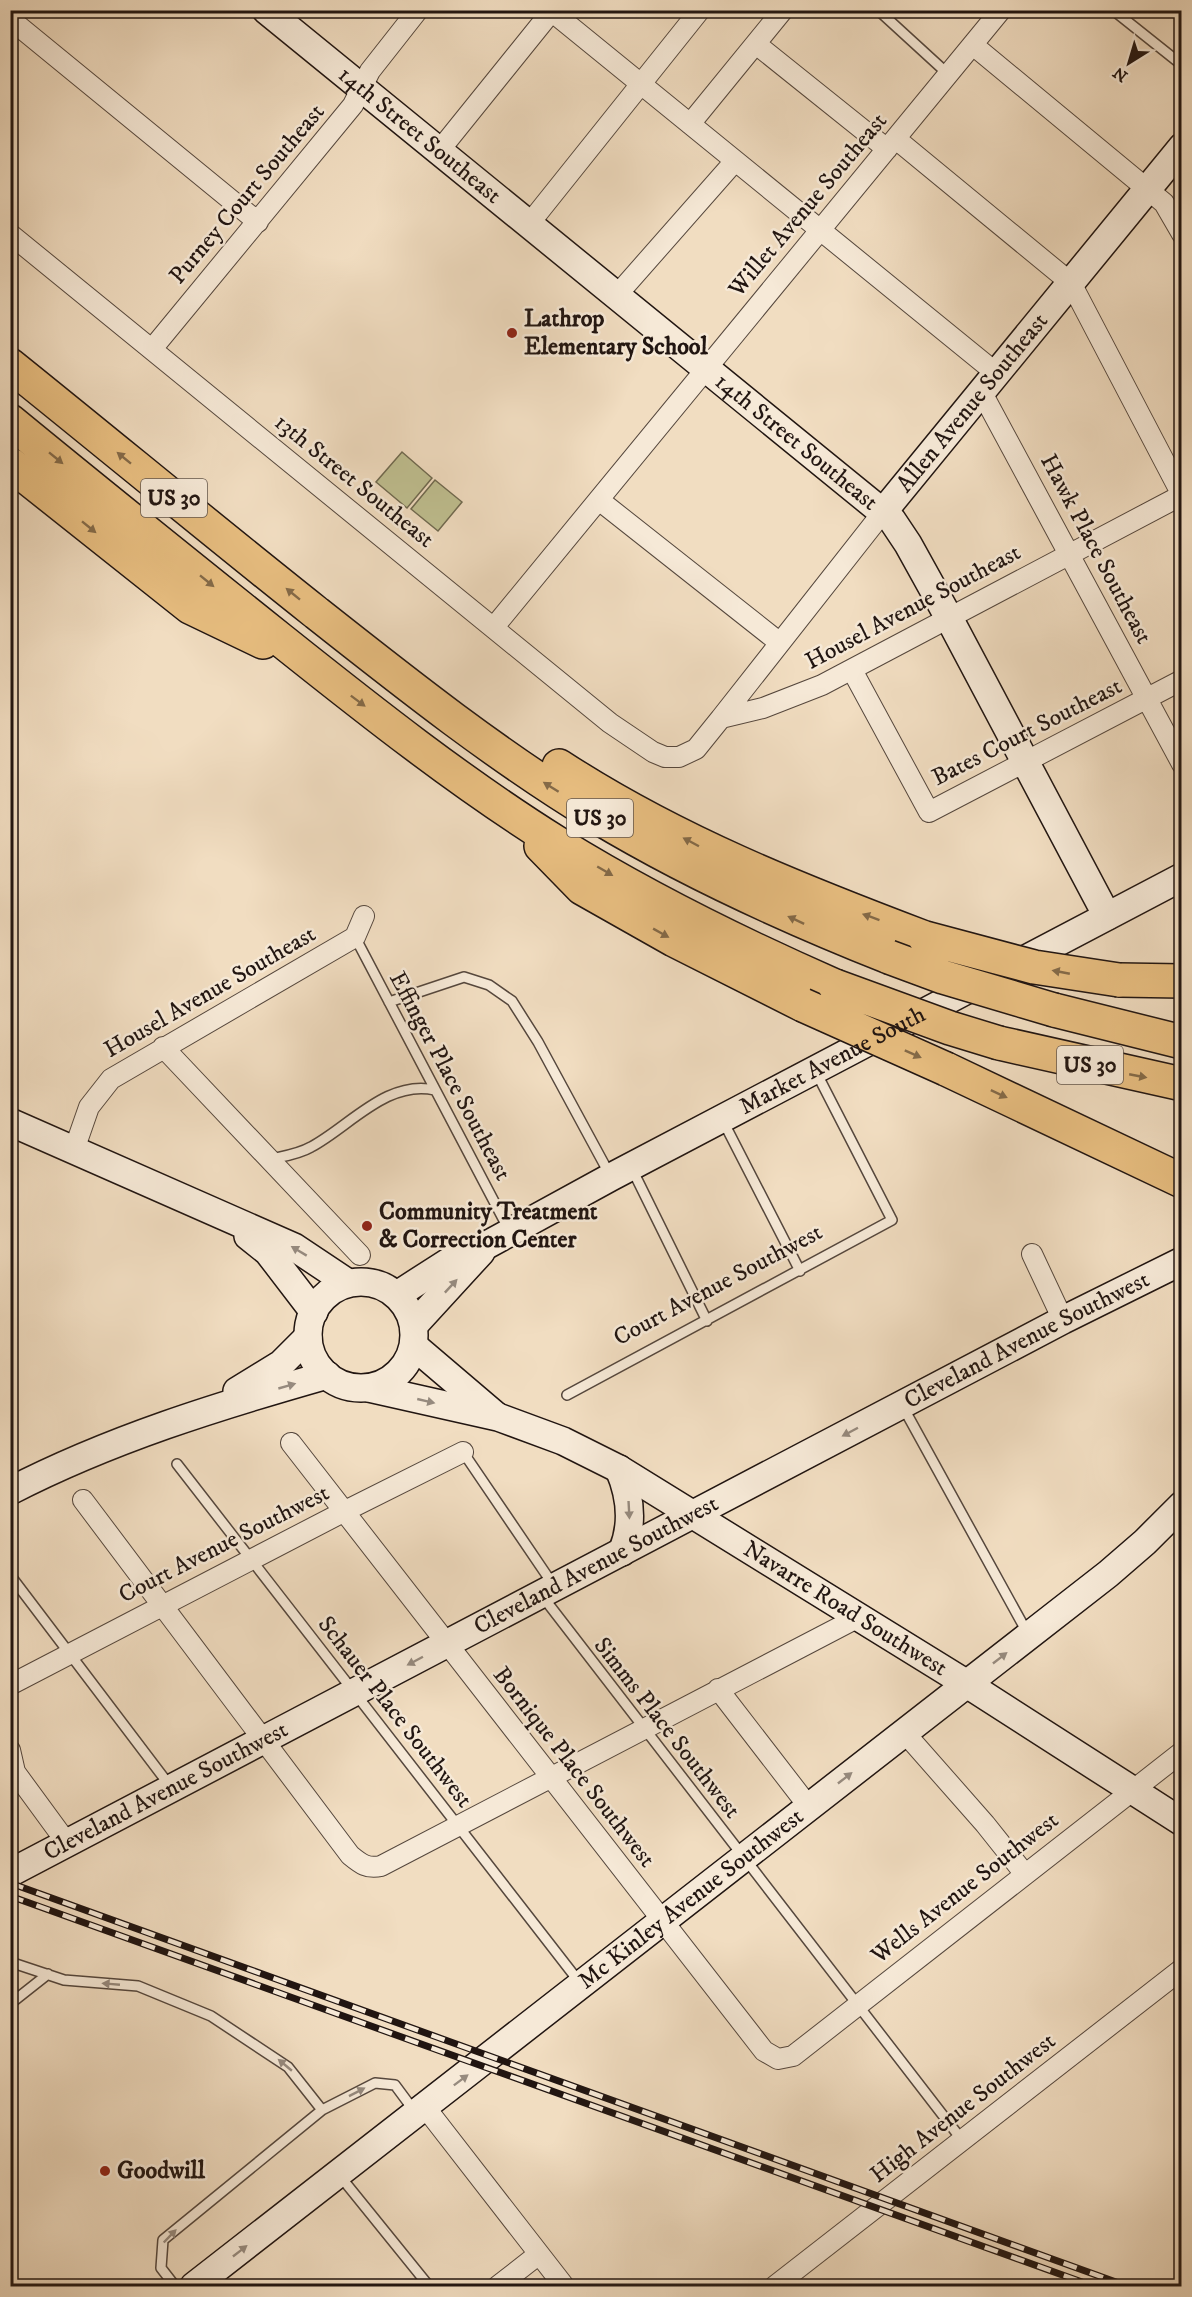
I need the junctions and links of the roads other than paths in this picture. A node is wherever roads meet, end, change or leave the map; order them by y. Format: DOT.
graph roads {
  1 [pos="266,10"];
  2 [pos="418,10"];
  3 [pos="700,10"];
  4 [pos="878,10"];
  5 [pos="1001,10"];
  6 [pos="1113,10"];
  7 [pos="551,11"];
  8 [pos="779,12"];
  9 [pos="10,19"];
  10 [pos="756,44"];
  11 [pos="973,45"];
  12 [pos="1182,65"];
  13 [pos="949,75"];
  14 [pos="640,84"];
  15 [pos="362,89"];
  16 [pos="690,124"];
  17 [pos="892,144"];
  18 [pos="1182,147"];
  19 [pos="439,151"];
  20 [pos="735,161"];
  21 [pos="1147,189"];
  22 [pos="258,222"];
  23 [pos="529,225"];
  24 [pos="820,230"];
  25 [pos="10,234"];
  26 [pos="1182,234"];
  27 [pos="1071,283"];
  28 [pos="617,295"];
  29 [pos="152,349"];
  30 [pos="10,365"];
  31 [pos="707,368"];
  32 [pos="988,382"];
  33 [pos="10,422"];
  34 [pos="10,464"];
  35 [pos="1182,495"];
  36 [pos="599,501"];
  37 [pos="883,512"];
  38 [pos="1069,554"];
  39 [pos="949,618"];
  40 [pos="494,627"];
  41 [pos="338,630"];
  42 [pos="780,642"];
  43 [pos="312,665"];
  44 [pos="852,670"];
  45 [pos="1182,680"];
  46 [pos="1148,698"];
  47 [pos="721,718"];
  48 [pos="1025,762"];
  49 [pos="1182,764"];
  50 [pos="502,806"];
  51 [pos="1182,877"];
  52 [pos="364,916"];
  53 [pos="1107,916"];
  54 [pos="355,937"];
  55 [pos="1182,981"];
  56 [pos="389,1002"];
  57 [pos="1099,1022"];
  58 [pos="1182,1026"];
  59 [pos="1182,1042"];
  60 [pos="163,1047"];
  61 [pos="815,1070"];
  62 [pos="1182,1084"];
  63 [pos="435,1090"];
  64 [pos="722,1119"];
  65 [pos="10,1122"];
  66 [pos="74,1150"];
  67 [pos="268,1159"];
  68 [pos="621,1172"];
  69 [pos="1180,1181"];
  70 [pos="226,1218"];
  71 [pos="510,1233"];
  72 [pos="485,1246"];
  73 [pos="1032,1254"];
  74 [pos="360,1255"];
  75 [pos="1182,1261"];
  76 [pos="800,1271"];
  77 [pos="348,1283"];
  78 [pos="397,1295"];
  79 [pos="1063,1320"];
  80 [pos="707,1321"];
  81 [pos="311,1324"];
  82 [pos="414,1336"];
  83 [pos="327,1375"];
  84 [pos="369,1388"];
  85 [pos="567,1395"];
  86 [pos="902,1404"];
  87 [pos="211,1408"];
  88 [pos="498,1417"];
  89 [pos="291,1443"];
  90 [pos="463,1452"];
  91 [pos="177,1464"];
  92 [pos="619,1469"];
  93 [pos="10,1491"];
  94 [pos="83,1500"];
  95 [pos="1182,1505"];
  96 [pos="345,1510"];
  97 [pos="693,1515"];
  98 [pos="622,1552"];
  99 [pos="252,1559"];
  100 [pos="10,1575"];
  101 [pos="548,1592"];
  102 [pos="163,1605"];
  103 [pos="857,1618"];
  104 [pos="1029,1635"];
  105 [pos="447,1644"];
  106 [pos="69,1654"];
  107 [pos="10,1684"];
  108 [pos="967,1684"];
  109 [pos="718,1689"];
  110 [pos="355,1692"];
  111 [pos="643,1728"];
  112 [pos="904,1731"];
  113 [pos="264,1740"];
  114 [pos="10,1750"];
  115 [pos="1182,1752"];
  116 [pos="13,1772"];
  117 [pos="549,1777"];
  118 [pos="172,1788"];
  119 [pos="1132,1791"];
  120 [pos="809,1807"];
  121 [pos="1182,1822"];
  122 [pos="458,1824"];
  123 [pos="67,1843"];
  124 [pos="743,1858"];
  125 [pos="10,1873"];
  126 [pos="1024,1873"];
  127 [pos="662,1922"];
  128 [pos="10,1962"];
  129 [pos="1182,1969"];
  130 [pos="48,1974"];
  131 [pos="581,1984"];
  132 [pos="10,2004"];
  133 [pos="857,2004"];
  134 [pos="778,2059"];
  135 [pos="322,2110"];
  136 [pos="421,2110"];
  137 [pos="962,2140"];
  138 [pos="339,2174"];
  139 [pos="539,2254"];
  140 [pos="780,2285"];
  141 [pos="175,2286"];
  142 [pos="194,2286"];
  143 [pos="429,2286"];
  144 [pos="498,2286"];
  145 [pos="564,2286"];
  1 -- 15 [label="street, 14th Street Southeast"];
  2 -- 15 [label="street, Purney Court Southeast"];
  3 -- 14 [label="street"];
  4 -- 13 [label="lane"];
  5 -- 11 [label="street, Willet Avenue Southeast"];
  6 -- 12 [label="lane"];
  7 -- 14 [label="street, Hawk Place Southeast"];
  7 -- 19 [label="street"];
  8 -- 10 [label="street"];
  9 -- 22 [label="street"];
  10 -- 16 [label="street"];
  10 -- 17 [label="street"];
  11 -- 13 [label="street, Willet Avenue Southeast"];
  11 -- 21 [label="street"];
  13 -- 17 [label="street, Willet Avenue Southeast"];
  14 -- 16 [label="street, Hawk Place Southeast"];
  14 -- 23 [label="street"];
  15 -- 19 [label="street, 14th Street Southeast"];
  15 -- 22 [label="street, Purney Court Southeast"];
  16 -- 20 [label="street, Hawk Place Southeast"];
  17 -- 24 [label="street, Willet Avenue Southeast"];
  17 -- 27 [label="street"];
  18 -- 21 [label="street, Allen Avenue Southeast"];
  19 -- 23 [label="street, 14th Street Southeast"];
  20 -- 24 [label="street, Hawk Place Southeast"];
  20 -- 28 [label="street"];
  21 -- 26 [label="street"];
  21 -- 27 [label="street, Allen Avenue Southeast"];
  22 -- 29 [label="street, Purney Court Southeast"];
  23 -- 28 [label="street, 14th Street Southeast"];
  24 -- 31 [label="street, Willet Avenue Southeast"];
  24 -- 32 [label="street, Hawk Place Southeast"];
  25 -- 29 [label="street, 13th Street Southeast"];
  27 -- 32 [label="street, Allen Avenue Southeast"];
  27 -- 35 [label="street"];
  28 -- 31 [label="street, 14th Street Southeast"];
  29 -- 40 [label="street, 13th Street Southeast"];
  41 -- 30 [label="highway, US 30, one-way"];
  31 -- 36 [label="street, Willet Avenue Southeast"];
  31 -- 37 [label="street, 14th Street Southeast"];
  32 -- 37 [label="street, Allen Avenue Southeast"];
  32 -- 38 [label="street, Hawk Place Southeast"];
  33 -- 43 [label="highway, US 30, one-way"];
  34 -- 43 [label="highway, one-way"];
  35 -- 38 [label="street, Housel Avenue Southeast"];
  36 -- 40 [label="street, Willet Avenue Southeast"];
  36 -- 42 [label="street"];
  37 -- 39 [label="street, 14th Street Southeast"];
  37 -- 42 [label="street, Allen Avenue Southeast"];
  38 -- 39 [label="street, Housel Avenue Southeast"];
  38 -- 46 [label="street, Hawk Place Southeast"];
  39 -- 44 [label="street, Housel Avenue Southeast"];
  39 -- 48 [label="street, 14th Street Southeast"];
  40 -- 47 [label="street, 13th Street Southeast"];
  55 -- 41 [label="highway, one-way, bridge"];
  57 -- 41 [label="highway, US 30, one-way, bridge"];
  42 -- 47 [label="street, Allen Avenue Southeast"];
  43 -- 50 [label="highway, US 30, one-way"];
  44 -- 47 [label="street, Housel Avenue Southeast"];
  44 -- 48 [label="street, Bates Court Southeast"];
  45 -- 46 [label="street, Bates Court Southeast"];
  46 -- 48 [label="street, Bates Court Southeast"];
  46 -- 49 [label="street, Hawk Place Southeast"];
  48 -- 53 [label="street, 14th Street Southeast"];
  50 -- 62 [label="highway, US 30, one-way, bridge"];
  50 -- 69 [label="highway, one-way, bridge"];
  51 -- 53 [label="street, Market Avenue South"];
  52 -- 54 [label="street, Housel Avenue Southeast"];
  53 -- 61 [label="street, Market Avenue South"];
  54 -- 56 [label="lane, Effinger Place Southeast"];
  54 -- 60 [label="street, Housel Avenue Southeast"];
  56 -- 63 [label="lane, Effinger Place Southeast"];
  56 -- 68 [label="lane"];
  57 -- 58 [label="highway"];
  57 -- 59 [label="highway, US 30"];
  60 -- 66 [label="street, Housel Avenue Southeast"];
  60 -- 67 [label="street"];
  61 -- 64 [label="street, Market Avenue South"];
  61 -- 76 [label="lane, Court Avenue Southwest"];
  63 -- 67 [label="lane"];
  63 -- 71 [label="lane, Effinger Place Southeast"];
  64 -- 68 [label="street, Market Avenue South"];
  64 -- 76 [label="lane"];
  65 -- 66 [label="street"];
  66 -- 70 [label="street"];
  67 -- 74 [label="street"];
  68 -- 71 [label="street, Market Avenue South"];
  68 -- 80 [label="lane"];
  77 -- 70 [label="street, one-way"];
  70 -- 81 [label="street"];
  71 -- 72 [label="street, Market Avenue South"];
  72 -- 78 [label="street, Market Avenue South"];
  82 -- 72 [label="street, Market Avenue South, one-way"];
  73 -- 79 [label="street"];
  75 -- 79 [label="street, Cleveland Avenue Southwest"];
  76 -- 80 [label="lane, Court Avenue Southwest"];
  77 -- 78 [label="street"];
  77 -- 81 [label="street"];
  78 -- 82 [label="street"];
  79 -- 86 [label="street, Cleveland Avenue Southwest"];
  80 -- 85 [label="lane, Court Avenue Southwest"];
  81 -- 83 [label="street"];
  81 -- 87 [label="street"];
  82 -- 84 [label="street"];
  82 -- 88 [label="street, Navarre Road Southwest"];
  83 -- 84 [label="street"];
  87 -- 83 [label="street, one-way"];
  84 -- 88 [label="street, Navarre Road Southwest, one-way"];
  86 -- 97 [label="street, Cleveland Avenue Southwest, one-way"];
  86 -- 104 [label="lane"];
  87 -- 93 [label="street"];
  88 -- 92 [label="street, Navarre Road Southwest"];
  89 -- 96 [label="street, Bornique Place Southwest"];
  90 -- 96 [label="street, Court Avenue Southwest"];
  90 -- 101 [label="lane, Simms Place Southwest"];
  91 -- 99 [label="lane, Schauer Place Southwest"];
  92 -- 97 [label="street, Navarre Road Southwest"];
  92 -- 98 [label="street, one-way"];
  94 -- 102 [label="street"];
  95 -- 104 [label="street, Mc Kinley Avenue Southwest"];
  96 -- 99 [label="street, Court Avenue Southwest"];
  96 -- 105 [label="street, Bornique Place Southwest"];
  97 -- 98 [label="street, Cleveland Avenue Southwest"];
  97 -- 103 [label="street, Navarre Road Southwest"];
  98 -- 101 [label="street, Cleveland Avenue Southwest"];
  99 -- 102 [label="street, Court Avenue Southwest"];
  99 -- 110 [label="lane, Schauer Place Southwest"];
  100 -- 106 [label="lane"];
  101 -- 105 [label="street, Cleveland Avenue Southwest"];
  101 -- 111 [label="lane, Simms Place Southwest"];
  102 -- 106 [label="street, Court Avenue Southwest"];
  102 -- 113 [label="street"];
  103 -- 108 [label="street, Navarre Road Southwest"];
  103 -- 109 [label="street"];
  108 -- 104 [label="street, Mc Kinley Avenue Southwest, one-way"];
  105 -- 110 [label="street, Cleveland Avenue Southwest, one-way"];
  105 -- 117 [label="street, Bornique Place Southwest"];
  106 -- 107 [label="street, Court Avenue Southwest"];
  106 -- 118 [label="lane"];
  108 -- 112 [label="street, Mc Kinley Avenue Southwest"];
  108 -- 119 [label="street, Navarre Road Southwest"];
  109 -- 111 [label="street"];
  109 -- 120 [label="street"];
  110 -- 113 [label="street, Cleveland Avenue Southwest"];
  110 -- 122 [label="lane, Schauer Place Southwest"];
  111 -- 117 [label="street"];
  111 -- 124 [label="lane, Simms Place Southwest"];
  120 -- 112 [label="street, Mc Kinley Avenue Southwest, one-way"];
  112 -- 126 [label="street"];
  113 -- 118 [label="street, Cleveland Avenue Southwest"];
  113 -- 122 [label="street"];
  114 -- 116 [label="street"];
  115 -- 119 [label="street, Wells Avenue Southwest"];
  116 -- 123 [label="street"];
  117 -- 122 [label="street"];
  117 -- 127 [label="street, Bornique Place Southwest"];
  118 -- 123 [label="street, Cleveland Avenue Southwest"];
  119 -- 121 [label="street, Navarre Road Southwest"];
  119 -- 126 [label="street, Wells Avenue Southwest"];
  120 -- 124 [label="street, Mc Kinley Avenue Southwest"];
  122 -- 131 [label="lane, Schauer Place Southwest"];
  123 -- 125 [label="street, Cleveland Avenue Southwest"];
  124 -- 127 [label="street, Mc Kinley Avenue Southwest"];
  124 -- 133 [label="lane, Simms Place Southwest"];
  126 -- 133 [label="street, Wells Avenue Southwest"];
  127 -- 131 [label="street, Mc Kinley Avenue Southwest"];
  127 -- 134 [label="street, Bornique Place Southwest"];
  128 -- 130 [label="lane"];
  129 -- 137 [label="street, High Avenue Southwest"];
  130 -- 132 [label="lane"];
  135 -- 130 [label="lane, one-way"];
  136 -- 131 [label="street, Mc Kinley Avenue Southwest, one-way"];
  133 -- 134 [label="street, Wells Avenue Southwest"];
  133 -- 137 [label="lane, Simms Place Southwest"];
  135 -- 136 [label="lane, one-way"];
  141 -- 135 [label="lane, one-way"];
  136 -- 138 [label="street, Mc Kinley Avenue Southwest"];
  136 -- 139 [label="street"];
  137 -- 140 [label="street, High Avenue Southwest"];
  142 -- 138 [label="street, Mc Kinley Avenue Southwest, one-way"];
  138 -- 143 [label="lane"];
  139 -- 144 [label="street"];
  139 -- 145 [label="street"];
}
